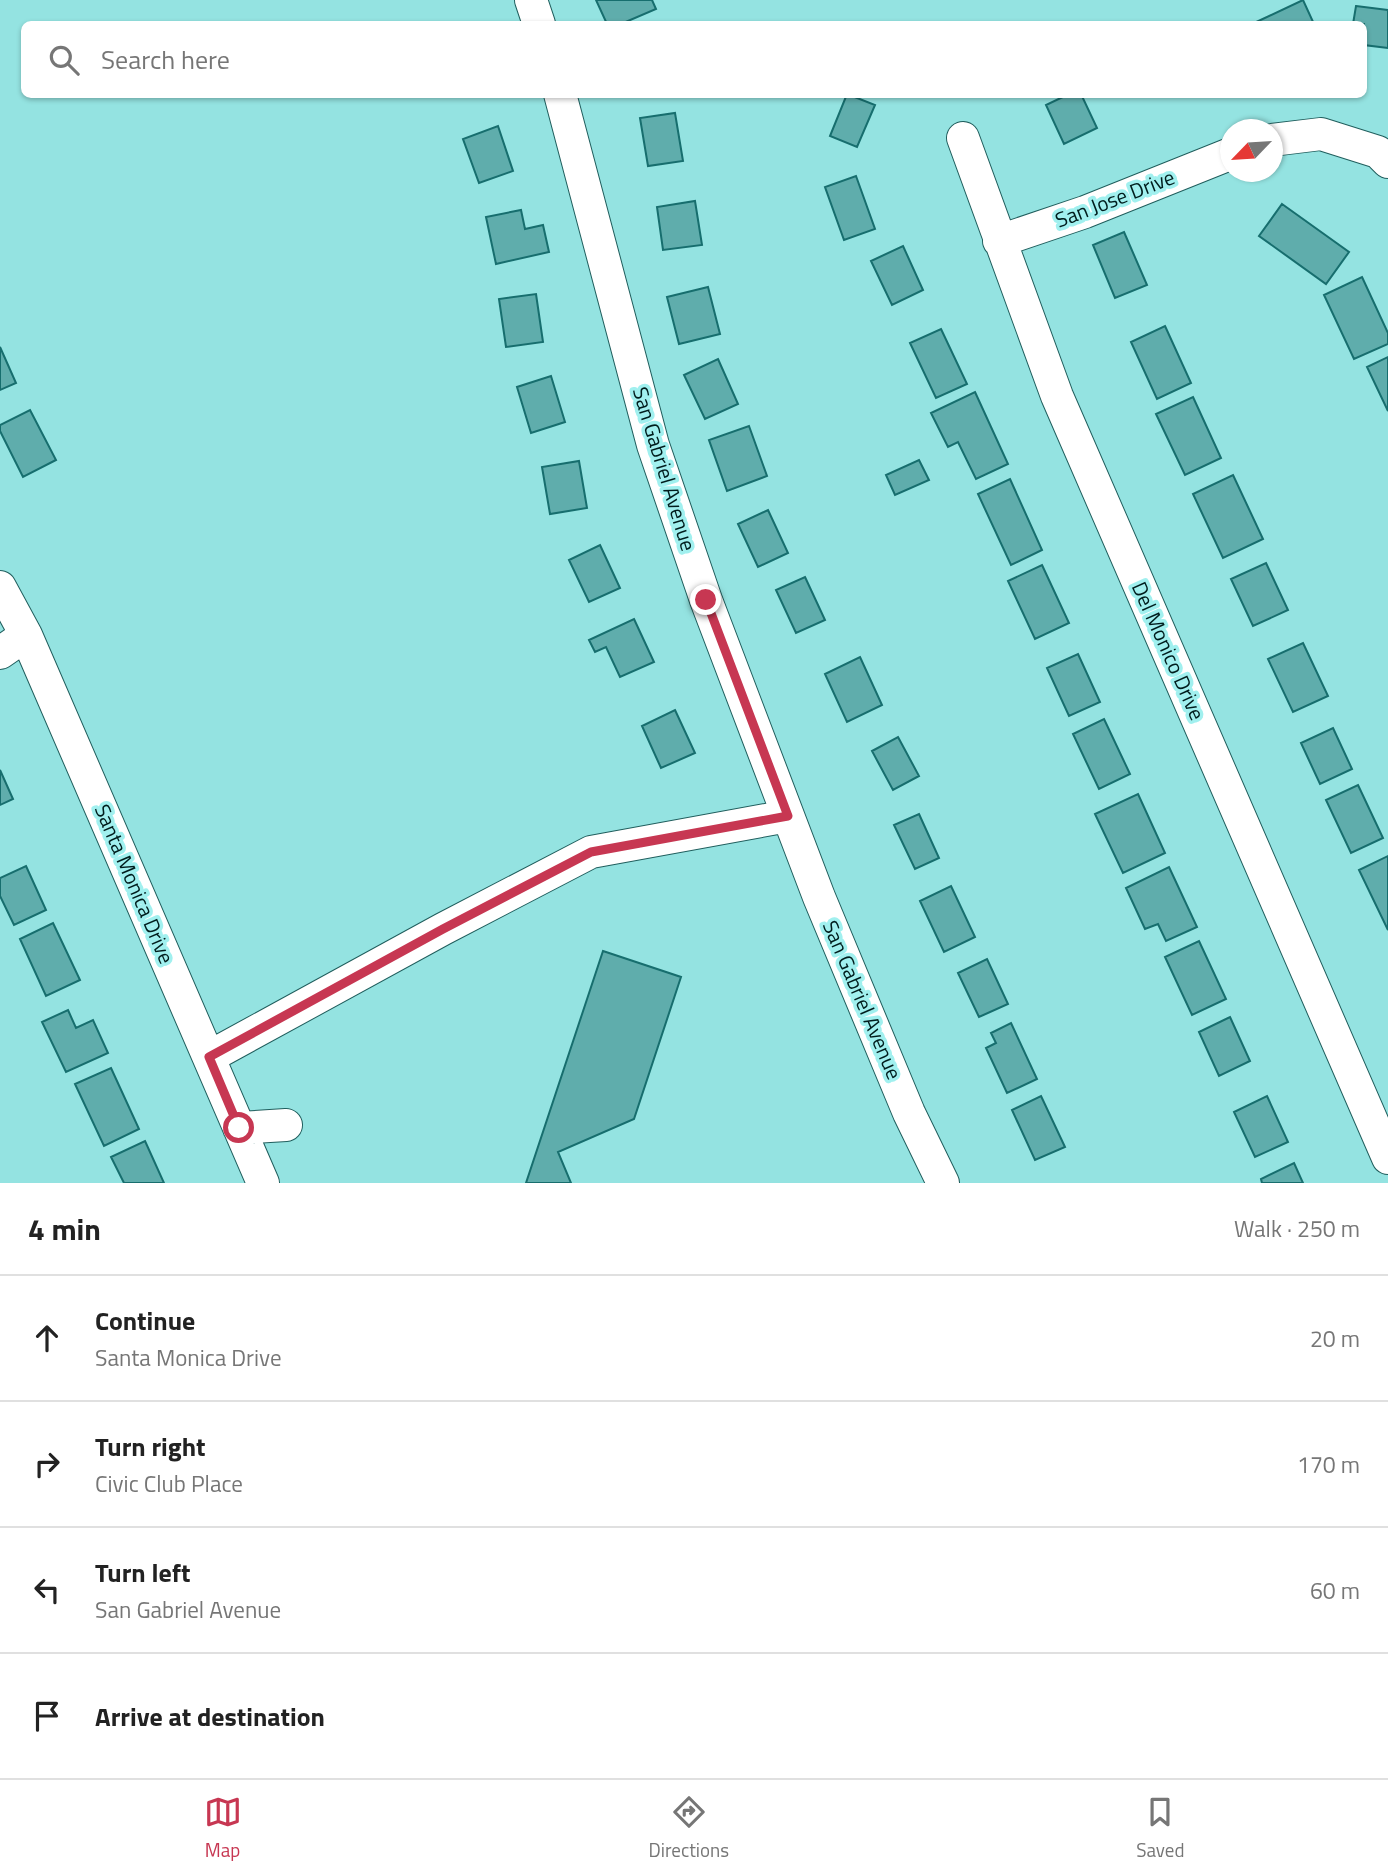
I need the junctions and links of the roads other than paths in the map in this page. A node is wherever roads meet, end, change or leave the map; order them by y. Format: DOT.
graph roads {
  1 [pos="531,0"];
  2 [pos="538,21"];
  3 [pos="561,98"];
  4 [pos="962,138"];
  5 [pos="1283,139"];
  6 [pos="1220,158"];
  7 [pos="1388,162"];
  8 [pos="999,241"];
  9 [pos="0,587"];
  10 [pos="26,635"];
  11 [pos="0,653"];
  12 [pos="788,816"];
  13 [pos="209,1057"];
  14 [pos="286,1125"];
  15 [pos="239,1128"];
  16 [pos="1388,1157"];
  17 [pos="263,1183"];
  18 [pos="943,1183"];
  1 -- 2 [label="street"];
  3 -- 12 [label="street, San Gabriel Avenue"];
  4 -- 8 [label="street, Del Monico Drive"];
  5 -- 7 [label="street"];
  6 -- 8 [label="street, San Jose Drive"];
  8 -- 16 [label="street, Del Monico Drive"];
  9 -- 10 [label="street, Santa Monica Drive"];
  10 -- 11 [label="street"];
  10 -- 13 [label="street, Santa Monica Drive"];
  12 -- 13 [label="street"];
  12 -- 18 [label="street, San Gabriel Avenue"];
  13 -- 15 [label="street, Santa Monica Drive"];
  14 -- 15 [label="street"];
  15 -- 17 [label="street, Santa Monica Drive"];
}
